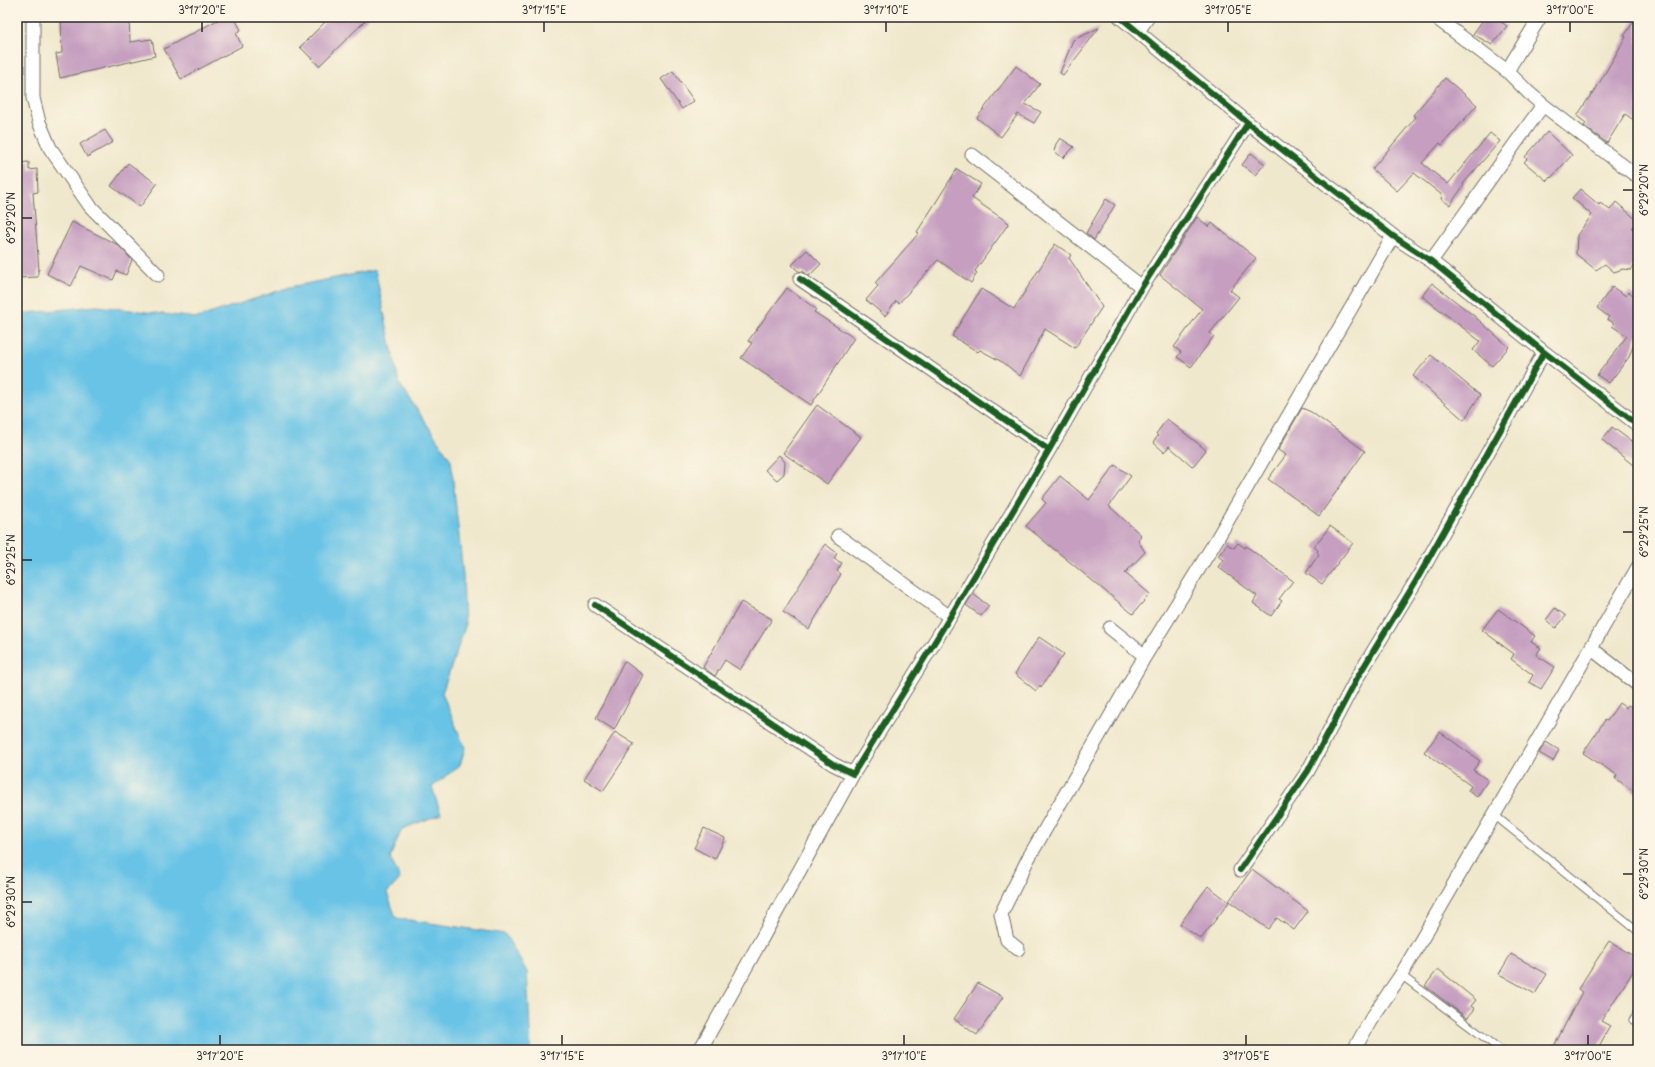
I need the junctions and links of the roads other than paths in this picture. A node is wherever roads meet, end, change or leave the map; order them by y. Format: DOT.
graph roads {
  1 [pos="33,17"];
  2 [pos="1120,17"];
  3 [pos="1148,17"];
  4 [pos="1435,17"];
  5 [pos="1540,17"];
  6 [pos="1138,31"];
  7 [pos="1507,71"];
  8 [pos="1543,105"];
  9 [pos="1248,123"];
  10 [pos="972,156"];
  11 [pos="1638,177"];
  12 [pos="1394,236"];
  13 [pos="1431,261"];
  14 [pos="158,275"];
  15 [pos="800,279"];
  16 [pos="1142,287"];
  17 [pos="1544,352"];
  18 [pos="1638,425"];
  19 [pos="1049,450"];
  20 [pos="838,536"];
  21 [pos="1638,567"];
  22 [pos="595,605"];
  23 [pos="950,617"];
  24 [pos="1110,628"];
  25 [pos="1592,649"];
  26 [pos="1145,656"];
  27 [pos="1638,685"];
  28 [pos="853,774"];
  29 [pos="1493,814"];
  30 [pos="1240,870"];
  31 [pos="1638,931"];
  32 [pos="1018,949"];
  33 [pos="1401,975"];
  34 [pos="1638,1012"];
  35 [pos="1633,1020"];
  36 [pos="700,1050"];
  37 [pos="1354,1050"];
  38 [pos="1501,1050"];
  1 -- 14 [label="street"];
  2 -- 6 [label="street"];
  3 -- 6 [label="street"];
  4 -- 7 [label="street"];
  5 -- 7 [label="street"];
  6 -- 9 [label="street"];
  7 -- 8 [label="street"];
  8 -- 11 [label="street"];
  8 -- 13 [label="street"];
  9 -- 12 [label="street"];
  9 -- 16 [label="street"];
  10 -- 16 [label="street"];
  12 -- 13 [label="street"];
  12 -- 26 [label="street"];
  13 -- 17 [label="street"];
  15 -- 19 [label="street"];
  16 -- 19 [label="street"];
  17 -- 18 [label="street"];
  17 -- 30 [label="street"];
  19 -- 23 [label="street"];
  20 -- 23 [label="street"];
  21 -- 25 [label="street"];
  22 -- 28 [label="street"];
  23 -- 28 [label="street"];
  24 -- 26 [label="street"];
  25 -- 27 [label="street"];
  25 -- 29 [label="street"];
  26 -- 32 [label="street"];
  28 -- 36 [label="street"];
  29 -- 31 [label="lane"];
  29 -- 33 [label="street"];
  33 -- 37 [label="street"];
  33 -- 38 [label="lane"];
  34 -- 35 [label="lane"];
}
